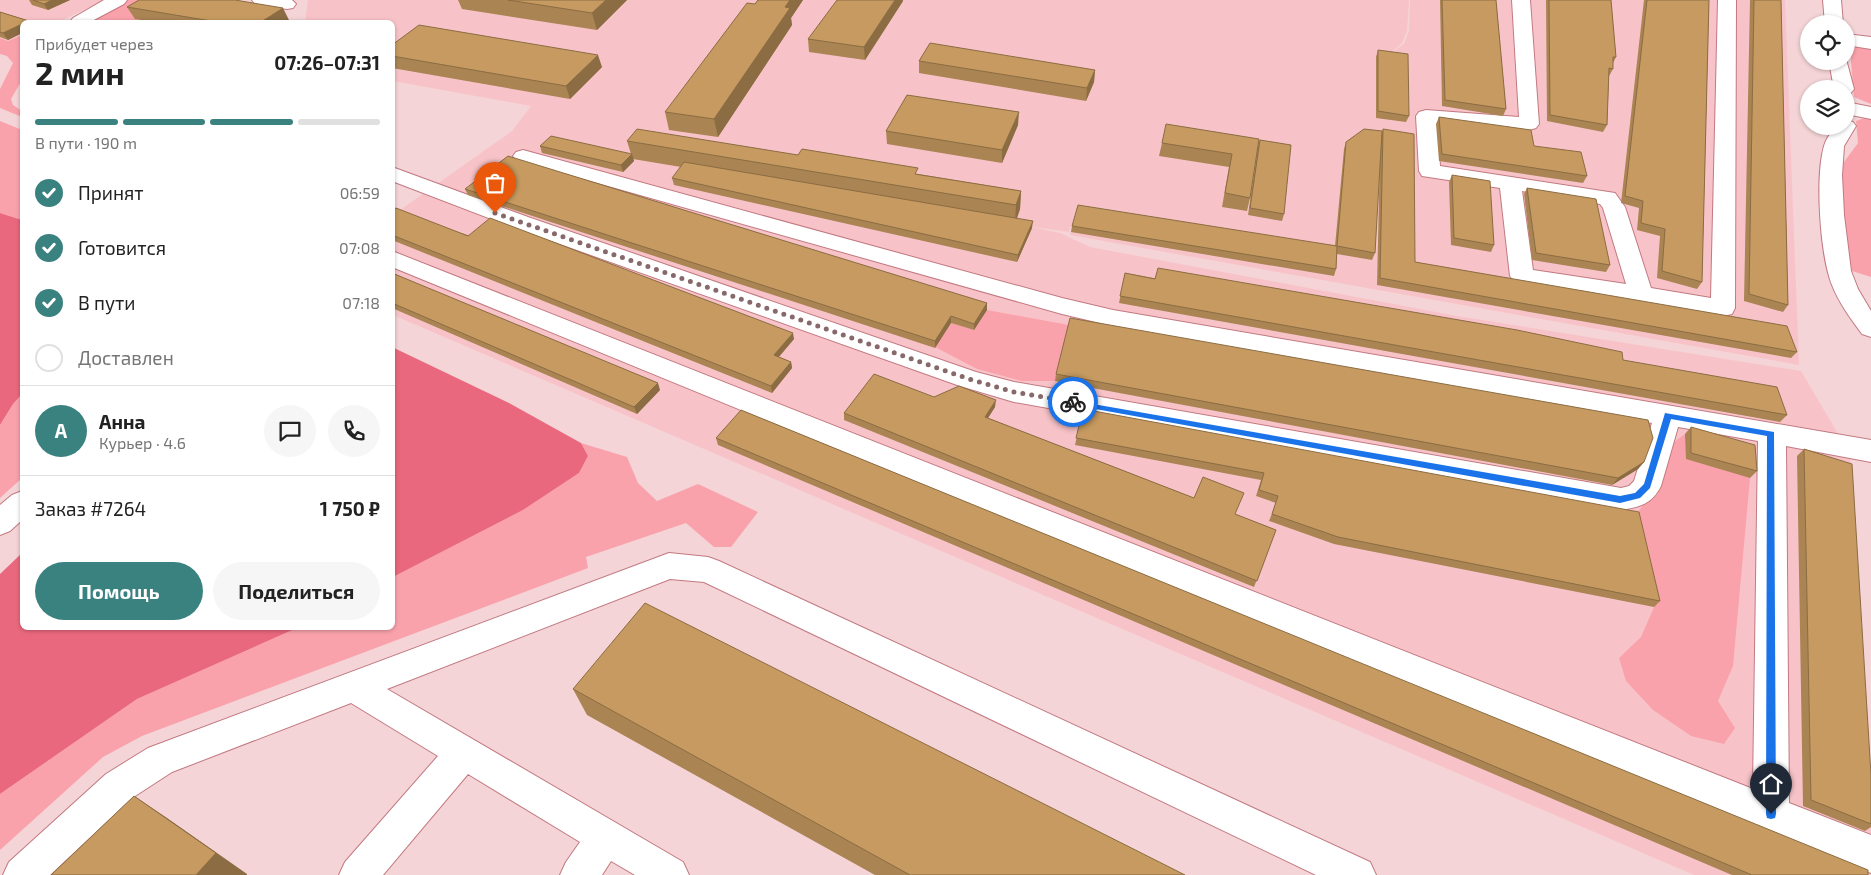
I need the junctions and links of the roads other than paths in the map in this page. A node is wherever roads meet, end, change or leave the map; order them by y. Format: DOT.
graph roads {
  1 [pos="118,0"];
  2 [pos="261,0"];
  3 [pos="1521,0"];
  4 [pos="1727,0"];
  5 [pos="1832,0"];
  6 [pos="287,4"];
  7 [pos="1833,15"];
  8 [pos="82,20"];
  9 [pos="1855,41"];
  10 [pos="1871,44"];
  11 [pos="1855,111"];
  12 [pos="1871,113"];
  13 [pos="1838,135"];
  14 [pos="523,156"];
  15 [pos="395,174"];
  16 [pos="1510,183"];
  17 [pos="395,259"];
  18 [pos="1641,294"];
  19 [pos="1871,328"];
  20 [pos="1668,416"];
  21 [pos="1772,434"];
  22 [pos="1871,451"];
  23 [pos="20,505"];
  24 [pos="0,523"];
  25 [pos="354,687"];
  26 [pos="464,752"];
  27 [pos="1771,814"];
  28 [pos="606,837"];
  29 [pos="1871,854"];
  30 [pos="22,875"];
  31 [pos="358,875"];
  32 [pos="578,875"];
  33 [pos="670,875"];
  34 [pos="1358,875"];
  1 -- 8 [label="street"];
  2 -- 6 [label="street"];
  3 -- 16 [label="street"];
  4 -- 18 [label="street"];
  5 -- 7 [label="street"];
  9 -- 10 [label="street"];
  11 -- 12 [label="street"];
  13 -- 19 [label="street"];
  14 -- 20 [label="street"];
  15 -- 20 [label="street"];
  16 -- 18 [label="street"];
  16 -- 18 [label="street"];
  17 -- 27 [label="street"];
  20 -- 21 [label="street"];
  21 -- 22 [label="street"];
  21 -- 27 [label="street"];
  23 -- 24 [label="street"];
  25 -- 26 [label="street"];
  25 -- 30 [label="street"];
  25 -- 34 [label="street"];
  26 -- 28 [label="street"];
  26 -- 31 [label="street"];
  27 -- 29 [label="street"];
  28 -- 32 [label="street"];
  28 -- 33 [label="street"];
}
